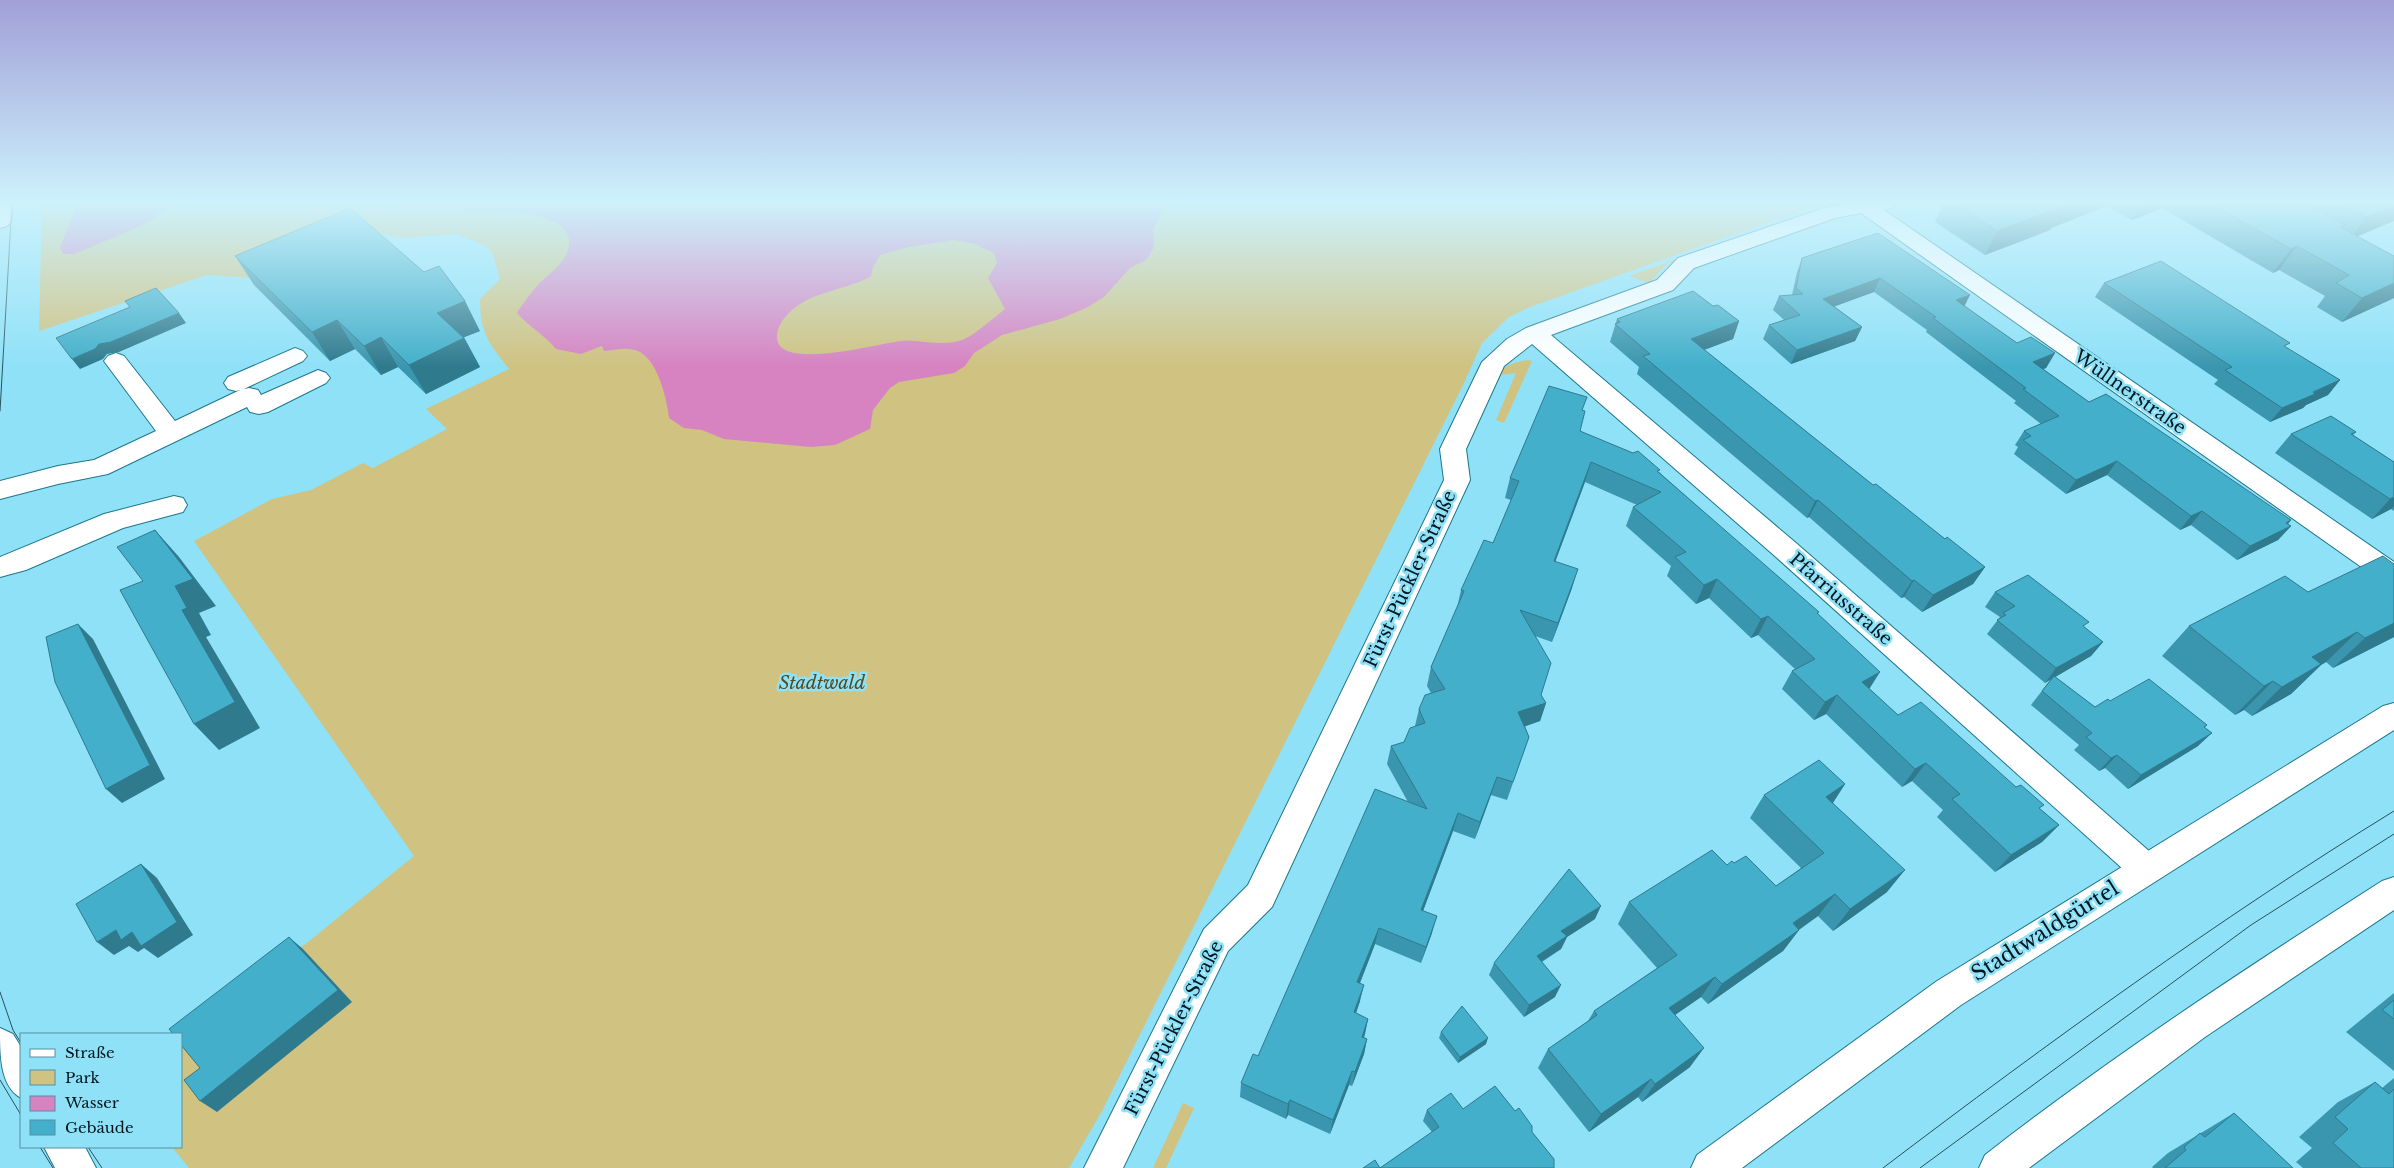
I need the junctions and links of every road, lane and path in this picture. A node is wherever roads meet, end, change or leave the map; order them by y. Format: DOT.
graph roads {
  1 [pos="1702,258"];
  2 [pos="1949,258"];
  3 [pos="1534,333"];
  4 [pos="295,356"];
  5 [pos="116,361"];
  6 [pos="318,378"];
  7 [pos="248,395"];
  8 [pos="170,432"];
  9 [pos="0,490"];
  10 [pos="174,505"];
  11 [pos="0,567"];
  12 [pos="2394,576"];
  13 [pos="2394,715"];
  14 [pos="2145,868"];
  15 [pos="2394,892"];
  16 [pos="0,1046"];
  17 [pos="20,1078"];
  18 [pos="64,1148"];
  19 [pos="1742,1156"];
  20 [pos="77,1168"];
  21 [pos="1103,1168"];
  22 [pos="1710,1168"];
  23 [pos="1998,1168"];
  1 -- 3 [label="street, Fürst-Pückler-Straße"];
  2 -- 12 [label="street, Wüllnerstraße"];
  3 -- 14 [label="street, Pfarriusstraße"];
  3 -- 21 [label="street, Fürst-Pückler-Straße"];
  4 -- 7 [label="street"];
  5 -- 8 [label="street"];
  6 -- 7 [label="street"];
  7 -- 8 [label="street"];
  8 -- 9 [label="street"];
  10 -- 11 [label="street"];
  13 -- 14 [label="street, Stadtwaldgürtel"];
  14 -- 19 [label="street, Stadtwaldgürtel"];
  15 -- 23 [label="street"];
  16 -- 17 [label="street"];
  18 -- 20 [label="street"];
  19 -- 22 [label="street, Stadtwaldgürtel"];
}
